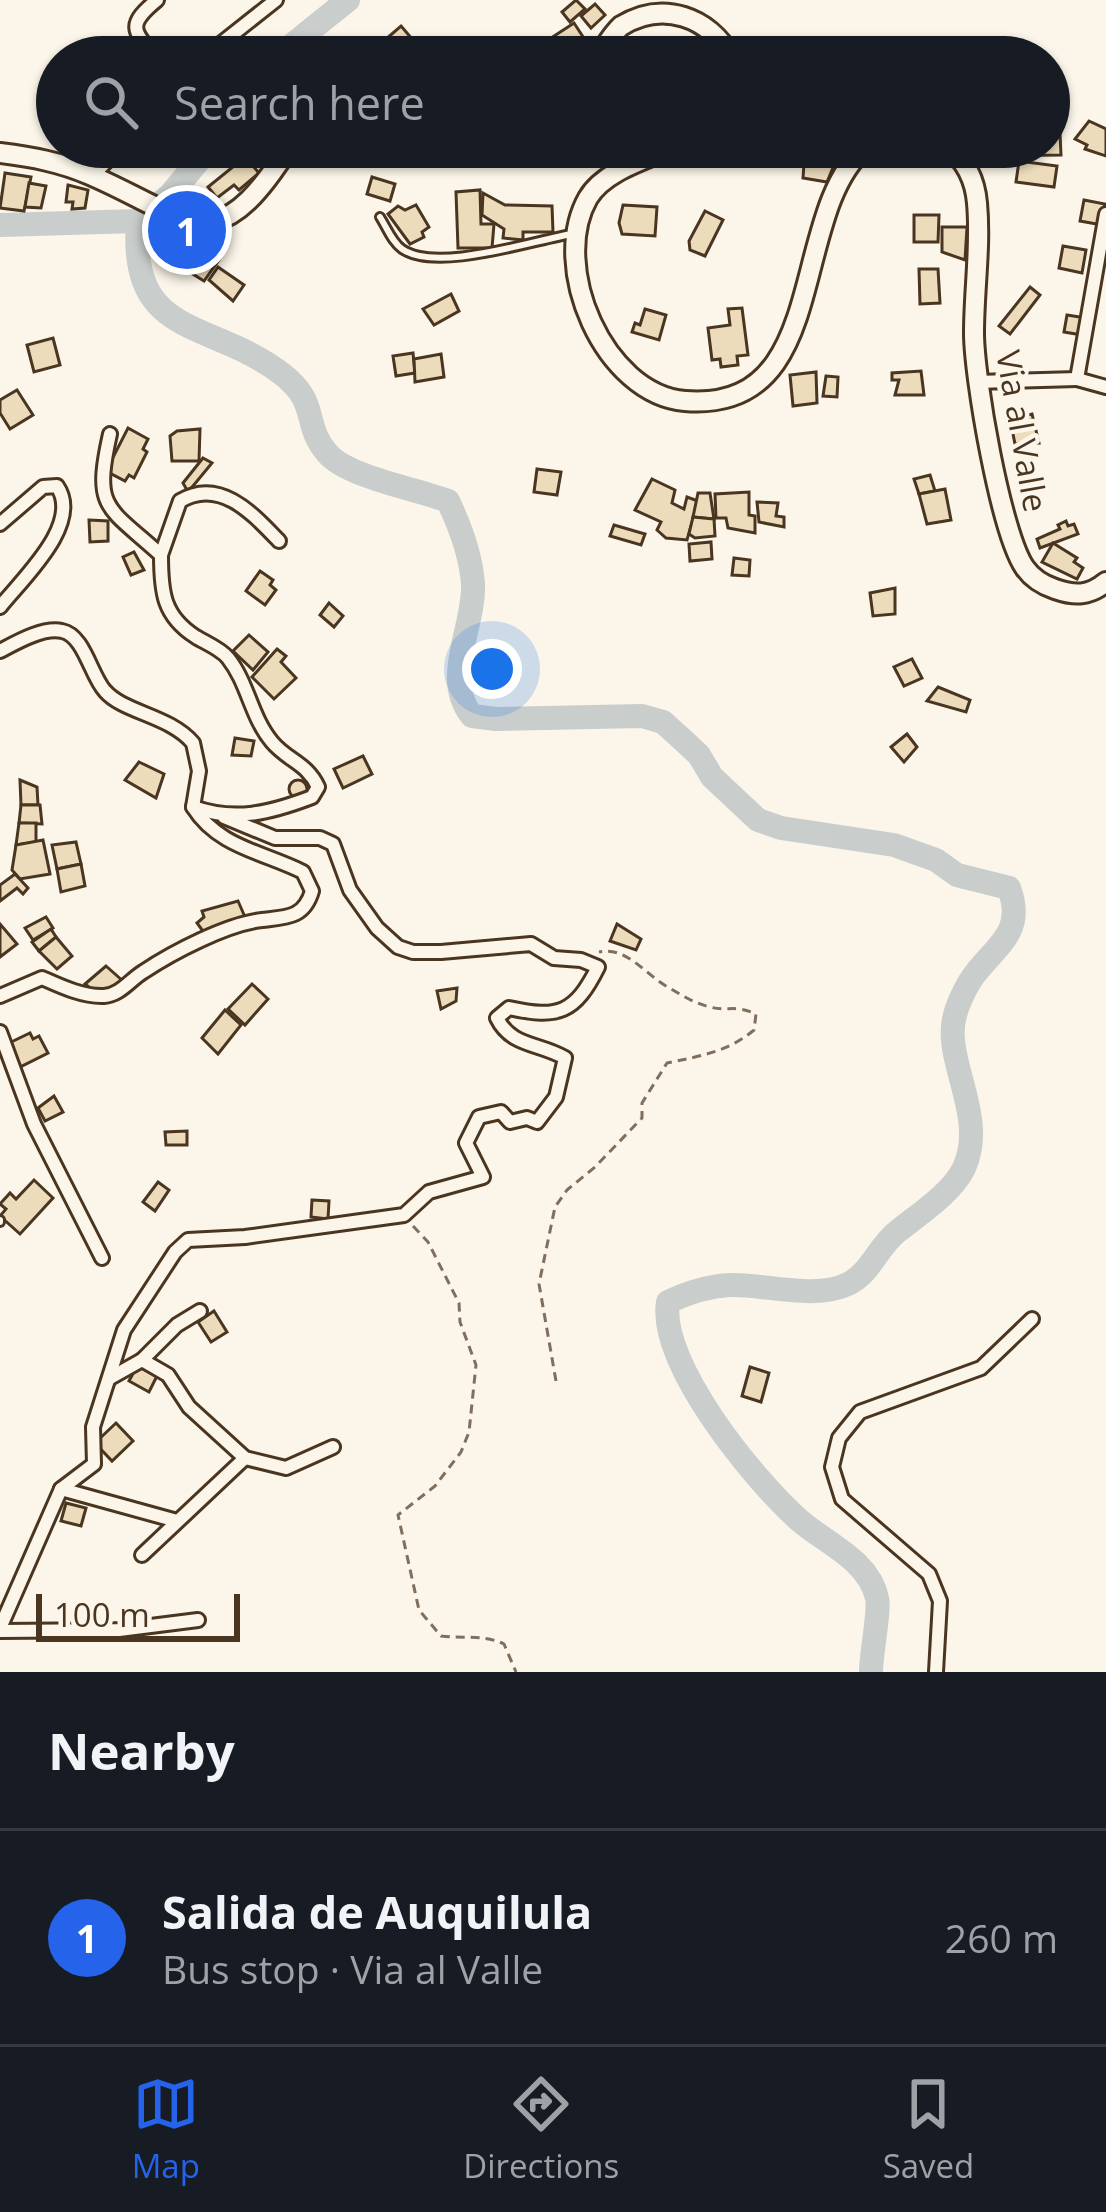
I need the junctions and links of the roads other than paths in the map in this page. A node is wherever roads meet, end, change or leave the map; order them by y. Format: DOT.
graph roads {
  1 [pos="158,0"];
  2 [pos="276,0"];
  3 [pos="138,36"];
  4 [pos="231,36"];
  5 [pos="613,36"];
  6 [pos="717,36"];
  7 [pos="0,153"];
  8 [pos="36,158"];
  9 [pos="70,168"];
  10 [pos="105,168"];
  11 [pos="276,168"];
  12 [pos="633,168"];
  13 [pos="848,168"];
  14 [pos="965,168"];
  15 [pos="97,179"];
  16 [pos="1106,214"];
  17 [pos="380,217"];
  18 [pos="576,234"];
  19 [pos="1077,379"];
  20 [pos="977,382"];
  21 [pos="1106,387"];
  22 [pos="110,434"];
  23 [pos="0,524"];
  24 [pos="279,542"];
  25 [pos="161,556"];
  26 [pos="1106,582"];
  27 [pos="0,607"];
  28 [pos="0,651"];
  29 [pos="193,807"];
  30 [pos="224,817"];
  31 [pos="0,996"];
  32 [pos="0,1031"];
  33 [pos="102,1258"];
  34 [pos="200,1311"];
  35 [pos="1032,1319"];
  36 [pos="142,1360"];
  37 [pos="109,1378"];
  38 [pos="332,1447"];
  39 [pos="245,1458"];
  40 [pos="61,1490"];
  41 [pos="177,1521"];
  42 [pos="142,1555"];
  43 [pos="198,1620"];
  44 [pos="0,1630"];
  45 [pos="936,1672"];
  1 -- 3 [label="street"];
  2 -- 4 [label="street"];
  5 -- 6 [label="main road"];
  7 -- 8 [label="main road"];
  9 -- 15 [label="main road"];
  10 -- 15 [label="street"];
  11 -- 15 [label="main road"];
  12 -- 18 [label="main road"];
  13 -- 18 [label="main road"];
  14 -- 20 [label="main road, Via al Valle"];
  16 -- 19 [label="street"];
  17 -- 18 [label="lane"];
  19 -- 20 [label="street"];
  19 -- 21 [label="street"];
  20 -- 26 [label="main road, Via al Valle"];
  22 -- 25 [label="street"];
  23 -- 27 [label="street"];
  24 -- 25 [label="street"];
  25 -- 30 [label="street"];
  28 -- 29 [label="street"];
  29 -- 30 [label="street"];
  29 -- 31 [label="street"];
  30 -- 37 [label="street"];
  32 -- 33 [label="street"];
  34 -- 36 [label="street"];
  35 -- 45 [label="street"];
  36 -- 37 [label="street"];
  36 -- 39 [label="street"];
  37 -- 40 [label="street"];
  38 -- 39 [label="street"];
  39 -- 41 [label="street"];
  40 -- 41 [label="street"];
  40 -- 44 [label="street"];
  41 -- 42 [label="street"];
  43 -- 44 [label="street"];
}
